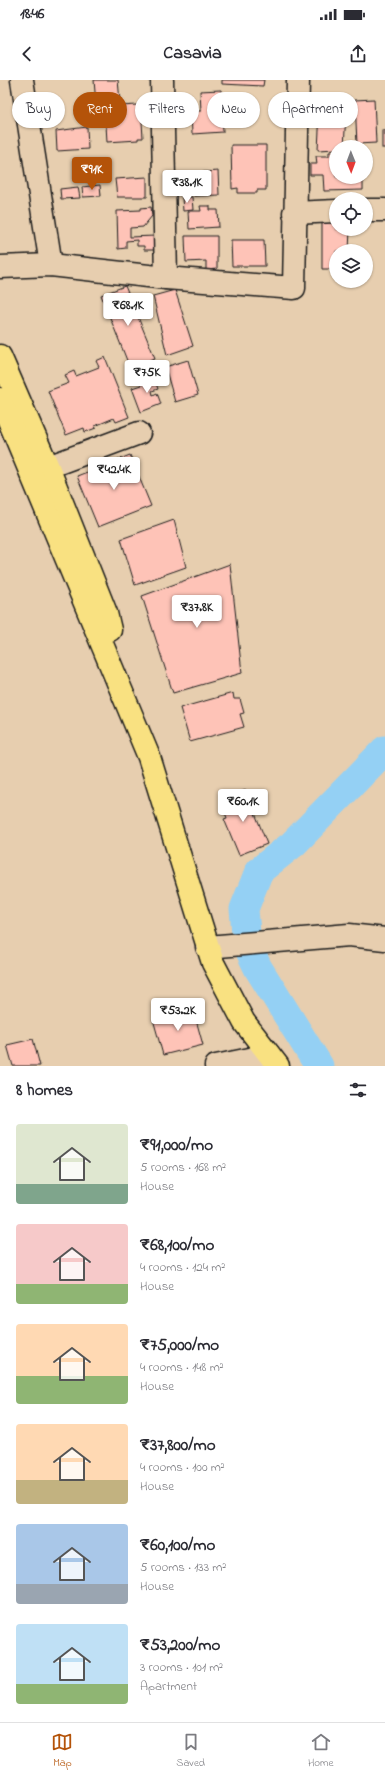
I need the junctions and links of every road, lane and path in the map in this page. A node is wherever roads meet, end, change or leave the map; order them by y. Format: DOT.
graph roads {
  1 [pos="22,80"];
  2 [pos="162,80"];
  3 [pos="298,80"];
  4 [pos="373,210"];
  5 [pos="385,210"];
  6 [pos="329,211"];
  7 [pos="294,213"];
  8 [pos="50,265"];
  9 [pos="0,267"];
  10 [pos="166,278"];
  11 [pos="0,356"];
  12 [pos="3,412"];
  13 [pos="139,434"];
  14 [pos="48,467"];
  15 [pos="136,724"];
  16 [pos="385,939"];
  17 [pos="208,947"];
  18 [pos="274,1060"];
  19 [pos="216,1066"];
  1 -- 8 [label="street"];
  2 -- 10 [label="street"];
  3 -- 7 [label="street"];
  4 -- 5 [label="street"];
  6 -- 7 [label="street"];
  7 -- 10 [label="street"];
  8 -- 9 [label="street"];
  8 -- 10 [label="street"];
  11 -- 14 [label="main road"];
  12 -- 15 [label="main road"];
  13 -- 14 [label="street"];
  14 -- 15 [label="main road"];
  15 -- 17 [label="main road"];
  16 -- 17 [label="street"];
  17 -- 18 [label="main road"];
  18 -- 19 [label="street"];
}
